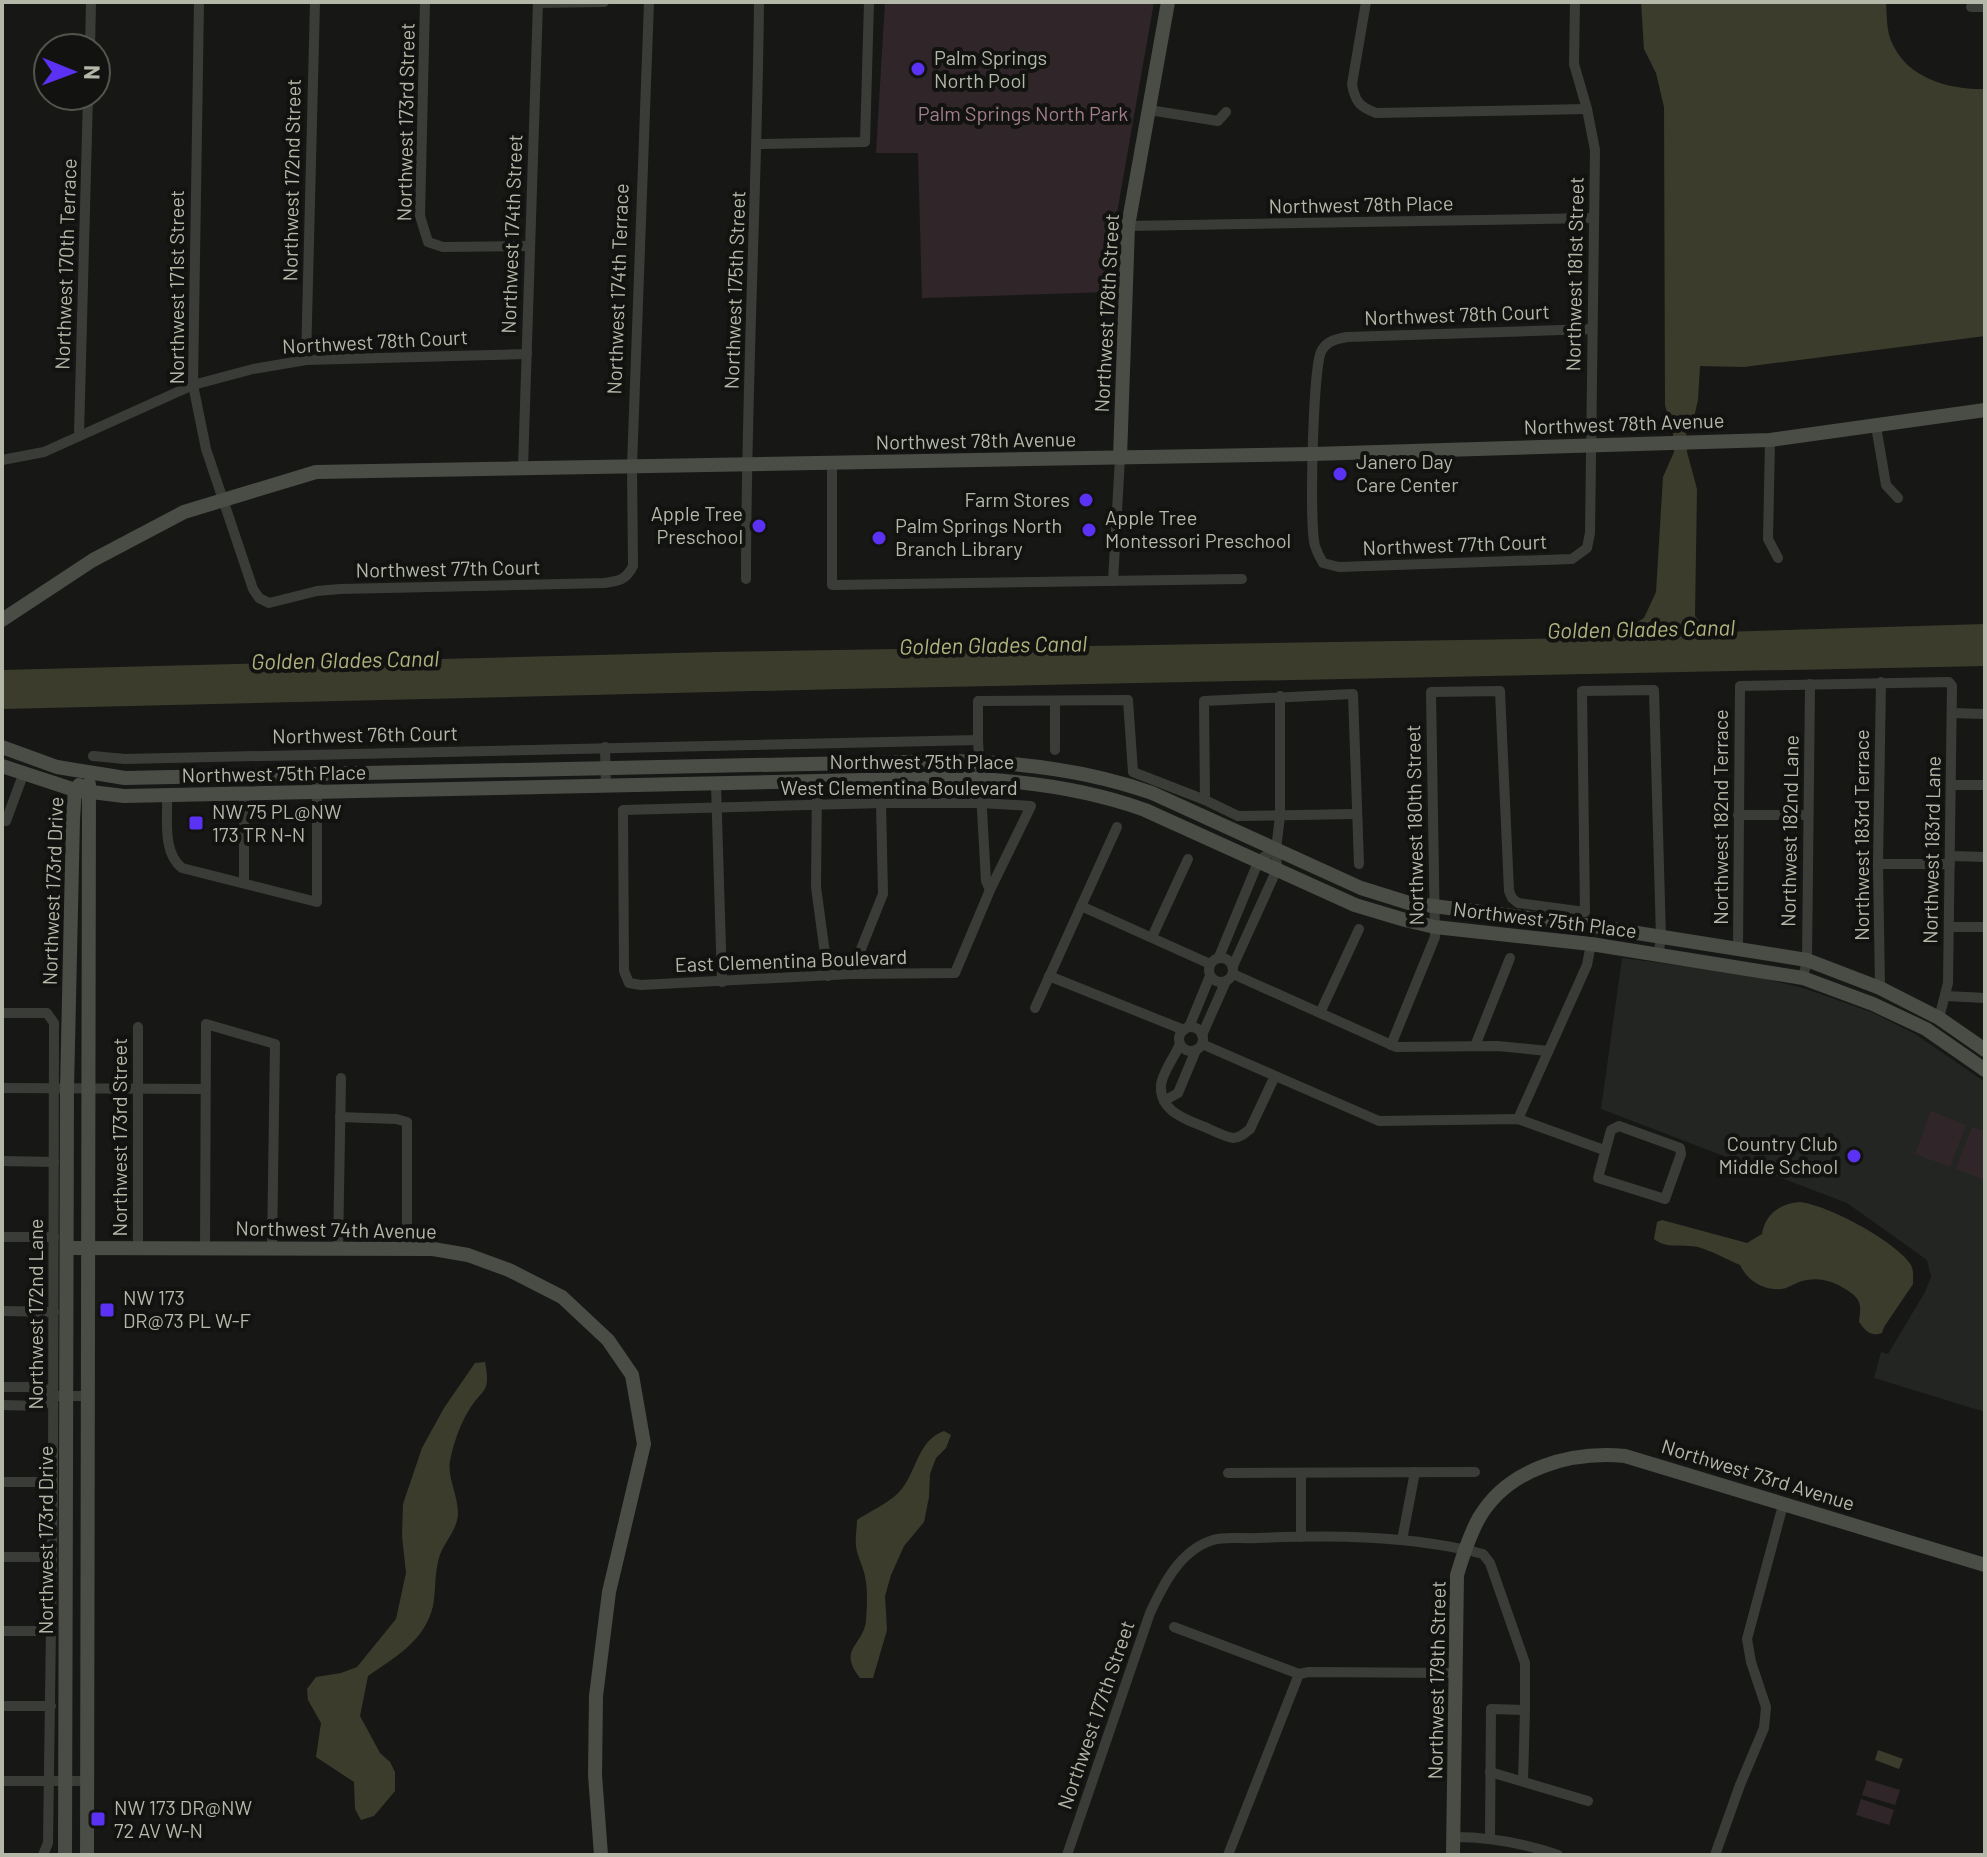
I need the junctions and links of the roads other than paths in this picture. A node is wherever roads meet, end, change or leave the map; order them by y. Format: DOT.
graph roads {
  1 [pos="91,2"];
  2 [pos="199,2"];
  3 [pos="315,2"];
  4 [pos="425,2"];
  5 [pos="604,2"];
  6 [pos="649,2"];
  7 [pos="759,2"];
  8 [pos="869,2"];
  9 [pos="1168,2"];
  10 [pos="1366,2"];
  11 [pos="1575,2"];
  12 [pos="538,3"];
  13 [pos="1971,7"];
  14 [pos="1985,7"];
  15 [pos="90,32"];
  16 [pos="1587,109"];
  17 [pos="1149,110"];
  18 [pos="88,112"];
  19 [pos="1226,112"];
  20 [pos="758,144"];
  21 [pos="1594,218"];
  22 [pos="1128,226"];
  23 [pos="528,246"];
  24 [pos="1591,329"];
  25 [pos="527,354"];
  26 [pos="306,360"];
  27 [pos="193,385"];
  28 [pos="1985,410"];
  29 [pos="1876,426"];
  30 [pos="79,434"];
  31 [pos="1770,440"];
  32 [pos="1590,444"];
  33 [pos="1313,454"];
  34 [pos="1120,458"];
  35 [pos="2,460"];
  36 [pos="832,464"];
  37 [pos="632,466"];
  38 [pos="746,466"];
  39 [pos="523,467"];
  40 [pos="1898,498"];
  41 [pos="221,500"];
  42 [pos="1587,548"];
  43 [pos="1778,558"];
  44 [pos="628,576"];
  45 [pos="746,579"];
  46 [pos="1242,579"];
  47 [pos="1113,581"];
  48 [pos="269,603"];
  49 [pos="2,620"];
  50 [pos="1881,682"];
  51 [pos="1810,684"];
  52 [pos="1280,696"];
  53 [pos="1055,701"];
  54 [pos="1952,713"];
  55 [pos="1985,714"];
  56 [pos="978,740"];
  57 [pos="2,747"];
  58 [pos="605,747"];
  59 [pos="1055,750"];
  60 [pos="93,756"];
  61 [pos="125,759"];
  62 [pos="980,761"];
  63 [pos="746,765"];
  64 [pos="2,766"];
  65 [pos="605,769"];
  66 [pos="88,774"];
  67 [pos="23,775"];
  68 [pos="317,775"];
  69 [pos="125,778"];
  70 [pos="980,779"];
  71 [pos="817,781"];
  72 [pos="716,784"];
  73 [pos="1952,785"];
  74 [pos="1985,785"];
  75 [pos="606,786"];
  76 [pos="75,790"];
  77 [pos="91,793"];
  78 [pos="317,793"];
  79 [pos="244,794"];
  80 [pos="167,796"];
  81 [pos="1205,800"];
  82 [pos="881,803"];
  83 [pos="981,803"];
  84 [pos="817,805"];
  85 [pos="717,806"];
  86 [pos="1355,814"];
  87 [pos="1738,815"];
  88 [pos="1808,815"];
  89 [pos="1280,816"];
  90 [pos="6,821"];
  91 [pos="1117,827"];
  92 [pos="1276,849"];
  93 [pos="1985,857"];
  94 [pos="1188,859"];
  95 [pos="1259,860"];
  96 [pos="1950,860"];
  97 [pos="1359,864"];
  98 [pos="1878,864"];
  99 [pos="1277,869"];
  100 [pos="244,882"];
  101 [pos="990,890"];
  102 [pos="1081,906"];
  103 [pos="1435,907"];
  104 [pos="1435,927"];
  105 [pos="1949,927"];
  106 [pos="1985,927"];
  107 [pos="1359,929"];
  108 [pos="1152,937"];
  109 [pos="1661,938"];
  110 [pos="1591,944"];
  111 [pos="1738,949"];
  112 [pos="1658,956"];
  113 [pos="1510,958"];
  114 [pos="1807,960"];
  115 [pos="1213,966"];
  116 [pos="851,974"];
  117 [pos="1230,974"];
  118 [pos="828,976"];
  119 [pos="1049,976"];
  120 [pos="1803,978"];
  121 [pos="722,982"];
  122 [pos="629,983"];
  123 [pos="1880,988"];
  124 [pos="1946,996"];
  125 [pos="1985,998"];
  126 [pos="1035,1008"];
  127 [pos="2,1013"];
  128 [pos="1320,1013"];
  129 [pos="1939,1018"];
  130 [pos="138,1027"];
  131 [pos="1187,1028"];
  132 [pos="1200,1043"];
  133 [pos="1180,1044"];
  134 [pos="1391,1045"];
  135 [pos="1475,1046"];
  136 [pos="1985,1050"];
  137 [pos="1548,1051"];
  138 [pos="1985,1070"];
  139 [pos="1275,1076"];
  140 [pos="341,1078"];
  141 [pos="2,1088"];
  142 [pos="61,1088"];
  143 [pos="89,1089"];
  144 [pos="137,1089"];
  145 [pos="205,1089"];
  146 [pos="1164,1101"];
  147 [pos="340,1117"];
  148 [pos="1518,1119"];
  149 [pos="1604,1150"];
  150 [pos="2,1161"];
  151 [pos="54,1162"];
  152 [pos="2,1237"];
  153 [pos="54,1237"];
  154 [pos="138,1247"];
  155 [pos="67,1248"];
  156 [pos="88,1248"];
  157 [pos="205,1248"];
  158 [pos="272,1248"];
  159 [pos="338,1248"];
  160 [pos="407,1248"];
  161 [pos="2,1311"];
  162 [pos="54,1312"];
  163 [pos="2,1387"];
  164 [pos="60,1396"];
  165 [pos="89,1396"];
  166 [pos="2,1405"];
  167 [pos="1415,1472"];
  168 [pos="1475,1472"];
  169 [pos="1228,1473"];
  170 [pos="1301,1473"];
  171 [pos="1519,1479"];
  172 [pos="2,1482"];
  173 [pos="53,1482"];
  174 [pos="1783,1505"];
  175 [pos="1301,1537"];
  176 [pos="1402,1540"];
  177 [pos="1465,1549"];
  178 [pos="2,1557"];
  179 [pos="52,1557"];
  180 [pos="1985,1565"];
  181 [pos="1174,1627"];
  182 [pos="2,1631"];
  183 [pos="52,1631"];
  184 [pos="1455,1673"];
  185 [pos="1299,1674"];
  186 [pos="2,1706"];
  187 [pos="51,1706"];
  188 [pos="1525,1710"];
  189 [pos="1490,1772"];
  190 [pos="2,1781"];
  191 [pos="49,1781"];
  192 [pos="65,1781"];
  193 [pos="87,1781"];
  194 [pos="1523,1781"];
  195 [pos="1588,1801"];
  196 [pos="1455,1837"];
  197 [pos="1490,1837"];
  198 [pos="1530,1850"];
  199 [pos="43,1855"];
  200 [pos="65,1855"];
  201 [pos="87,1855"];
  202 [pos="601,1855"];
  203 [pos="1067,1855"];
  204 [pos="1228,1855"];
  205 [pos="1453,1855"];
  206 [pos="1558,1855"];
  207 [pos="1715,1855"];
  1 -- 15 [label="street"];
  2 -- 27 [label="street, Northwest 171st Street"];
  3 -- 26 [label="street, Northwest 172nd Street"];
  4 -- 23 [label="street, Northwest 173rd Street"];
  5 -- 12 [label="street"];
  6 -- 37 [label="street, Northwest 174th Terrace"];
  7 -- 20 [label="street, Northwest 175th Street"];
  8 -- 20 [label="street"];
  9 -- 17 [label="street, Northwest 178th Street"];
  10 -- 16 [label="street"];
  11 -- 16 [label="street, Northwest 181st Street"];
  12 -- 23 [label="street, Northwest 174th Street"];
  13 -- 14 [label="street"];
  16 -- 21 [label="street, Northwest 181st Street"];
  17 -- 19 [label="street"];
  17 -- 22 [label="street, Northwest 178th Street"];
  18 -- 30 [label="street, Northwest 170th Terrace"];
  20 -- 38 [label="street, Northwest 175th Street"];
  21 -- 22 [label="street, Northwest 78th Place"];
  21 -- 24 [label="street, Northwest 181st Street"];
  22 -- 34 [label="street, Northwest 178th Street"];
  23 -- 25 [label="street, Northwest 174th Street"];
  24 -- 32 [label="street, Northwest 181st Street"];
  24 -- 33 [label="street, Northwest 78th Court"];
  25 -- 26 [label="street, Northwest 78th Court"];
  25 -- 39 [label="street, Northwest 174th Street"];
  26 -- 27 [label="street, Northwest 78th Court"];
  27 -- 30 [label="street, Northwest 78th Court"];
  27 -- 41 [label="street, Northwest 171st Street"];
  28 -- 29 [label="street, Northwest 78th Avenue"];
  29 -- 31 [label="street, Northwest 78th Avenue"];
  29 -- 40 [label="street"];
  30 -- 35 [label="street, Northwest 78th Court"];
  31 -- 32 [label="street, Northwest 78th Avenue"];
  31 -- 43 [label="street"];
  32 -- 33 [label="street, Northwest 78th Avenue"];
  32 -- 42 [label="street, Northwest 181st Street"];
  33 -- 34 [label="street, Northwest 78th Avenue"];
  33 -- 42 [label="street, Northwest 77th Court"];
  34 -- 36 [label="street, Northwest 78th Avenue"];
  34 -- 47 [label="street, Northwest 178th Street"];
  36 -- 38 [label="street, Northwest 78th Avenue"];
  36 -- 47 [label="street"];
  37 -- 38 [label="street, Northwest 78th Avenue"];
  37 -- 39 [label="street, Northwest 78th Avenue"];
  37 -- 44 [label="street, Northwest 174th Terrace"];
  38 -- 45 [label="street, Northwest 175th Street"];
  39 -- 41 [label="street, Northwest 78th Avenue"];
  41 -- 48 [label="street, Northwest 171st Street"];
  41 -- 49 [label="street, Northwest 78th Avenue"];
  44 -- 48 [label="street, Northwest 77th Court"];
  46 -- 47 [label="street"];
  50 -- 51 [label="street"];
  50 -- 54 [label="street, Northwest 183rd Lane"];
  50 -- 98 [label="street, Northwest 183rd Terrace"];
  51 -- 87 [label="street, Northwest 182nd Terrace"];
  51 -- 88 [label="street, Northwest 182nd Lane"];
  52 -- 81 [label="street"];
  52 -- 86 [label="street"];
  52 -- 89 [label="street"];
  53 -- 56 [label="street"];
  53 -- 59 [label="street"];
  53 -- 81 [label="street"];
  54 -- 55 [label="street"];
  54 -- 73 [label="street, Northwest 183rd Lane"];
  56 -- 58 [label="street, Northwest 76th Court"];
  56 -- 62 [label="street"];
  57 -- 66 [label="street, Northwest 75th Place"];
  58 -- 61 [label="street, Northwest 76th Court"];
  58 -- 65 [label="street"];
  60 -- 61 [label="street, Northwest 76th Court"];
  61 -- 69 [label="street"];
  62 -- 63 [label="street, Northwest 75th Place"];
  62 -- 70 [label="street"];
  62 -- 92 [label="street, Northwest 75th Place"];
  63 -- 65 [label="street, Northwest 75th Place"];
  63 -- 72 [label="street"];
  64 -- 67 [label="street, Northwest 75th Place"];
  65 -- 68 [label="street, Northwest 75th Place"];
  65 -- 75 [label="street"];
  66 -- 69 [label="street, Northwest 75th Place"];
  66 -- 76 [label="street, Northwest 173rd Drive"];
  66 -- 77 [label="street, Northwest 173rd Drive"];
  67 -- 76 [label="street, Northwest 75th Place"];
  67 -- 90 [label="street"];
  68 -- 69 [label="street, Northwest 75th Place"];
  68 -- 78 [label="street"];
  70 -- 71 [label="street, Northwest 75th Place"];
  70 -- 83 [label="street"];
  70 -- 95 [label="street, Northwest 75th Place"];
  71 -- 72 [label="street, Northwest 75th Place"];
  71 -- 84 [label="street"];
  72 -- 75 [label="street, Northwest 75th Place"];
  72 -- 85 [label="street"];
  73 -- 74 [label="street"];
  73 -- 96 [label="street, Northwest 183rd Lane"];
  75 -- 78 [label="street, Northwest 75th Place"];
  76 -- 77 [label="street, Northwest 75th Place"];
  76 -- 142 [label="street, Northwest 173rd Drive"];
  77 -- 80 [label="street, Northwest 75th Place"];
  77 -- 143 [label="street, Northwest 173rd Drive"];
  78 -- 79 [label="street, Northwest 75th Place"];
  78 -- 100 [label="street"];
  79 -- 80 [label="street, Northwest 75th Place"];
  79 -- 100 [label="street"];
  80 -- 100 [label="street"];
  81 -- 89 [label="street"];
  82 -- 83 [label="street, West Clementina Boulevard"];
  82 -- 84 [label="street, West Clementina Boulevard"];
  82 -- 116 [label="street"];
  83 -- 101 [label="street"];
  83 -- 101 [label="street, West Clementina Boulevard"];
  84 -- 85 [label="street, West Clementina Boulevard"];
  84 -- 118 [label="street"];
  85 -- 121 [label="street"];
  85 -- 122 [label="street, West Clementina Boulevard"];
  86 -- 89 [label="street"];
  86 -- 97 [label="street"];
  87 -- 88 [label="street"];
  87 -- 111 [label="street, Northwest 182nd Terrace"];
  88 -- 114 [label="street, Northwest 182nd Lane"];
  89 -- 92 [label="street"];
  91 -- 102 [label="street"];
  92 -- 95 [label="street"];
  92 -- 99 [label="street"];
  92 -- 103 [label="street, Northwest 75th Place"];
  93 -- 96 [label="street"];
  94 -- 108 [label="street"];
  95 -- 99 [label="street, Northwest 75th Place"];
  95 -- 115 [label="street"];
  96 -- 98 [label="street"];
  96 -- 105 [label="street, Northwest 183rd Lane"];
  98 -- 123 [label="street, Northwest 183rd Terrace"];
  99 -- 104 [label="street, Northwest 75th Place"];
  99 -- 117 [label="street"];
  101 -- 116 [label="street, East Clementina Boulevard"];
  102 -- 108 [label="street"];
  102 -- 119 [label="street"];
  103 -- 104 [label="street, Northwest 180th Street"];
  103 -- 109 [label="street, Northwest 75th Place"];
  103 -- 109 [label="street, Northwest 180th Street"];
  104 -- 110 [label="street, Northwest 75th Place"];
  104 -- 134 [label="street, Northwest 180th Street"];
  105 -- 106 [label="street"];
  105 -- 124 [label="street, Northwest 183rd Lane"];
  107 -- 128 [label="street"];
  108 -- 115 [label="street"];
  109 -- 111 [label="street, Northwest 75th Place"];
  109 -- 112 [label="street"];
  110 -- 112 [label="street, Northwest 75th Place"];
  110 -- 137 [label="street"];
  111 -- 114 [label="street, Northwest 75th Place"];
  112 -- 120 [label="street, Northwest 75th Place"];
  113 -- 135 [label="street"];
  114 -- 120 [label="street, Northwest 182nd Lane"];
  114 -- 123 [label="street, Northwest 75th Place"];
  115 -- 117 [label="street"];
  115 -- 117 [label="street"];
  115 -- 131 [label="street"];
  116 -- 118 [label="street, East Clementina Boulevard"];
  117 -- 128 [label="street"];
  117 -- 132 [label="street"];
  118 -- 121 [label="street, East Clementina Boulevard"];
  119 -- 126 [label="street"];
  119 -- 131 [label="street"];
  120 -- 138 [label="street, Northwest 75th Place"];
  121 -- 122 [label="street, East Clementina Boulevard"];
  123 -- 129 [label="street, Northwest 75th Place"];
  124 -- 125 [label="street"];
  124 -- 129 [label="street, Northwest 183rd Lane"];
  127 -- 142 [label="street, Northwest 172nd Lane"];
  128 -- 134 [label="street"];
  129 -- 136 [label="street, Northwest 75th Place"];
  130 -- 144 [label="street, Northwest 173rd Street"];
  131 -- 132 [label="street"];
  131 -- 133 [label="street"];
  132 -- 133 [label="street"];
  132 -- 139 [label="street"];
  132 -- 146 [label="street"];
  133 -- 146 [label="street"];
  134 -- 135 [label="street"];
  135 -- 137 [label="street"];
  137 -- 148 [label="street"];
  139 -- 146 [label="street"];
  139 -- 148 [label="street"];
  140 -- 147 [label="street"];
  141 -- 142 [label="street"];
  142 -- 143 [label="street"];
  142 -- 151 [label="street, Northwest 172nd Lane"];
  142 -- 155 [label="street, Northwest 173rd Drive"];
  143 -- 144 [label="street"];
  143 -- 156 [label="street, Northwest 173rd Drive"];
  144 -- 145 [label="street"];
  144 -- 154 [label="street, Northwest 173rd Street"];
  145 -- 157 [label="street"];
  145 -- 158 [label="street"];
  147 -- 159 [label="street"];
  147 -- 160 [label="street"];
  148 -- 149 [label="street"];
  149 -- 149 [label="street"];
  150 -- 151 [label="street"];
  151 -- 153 [label="street, Northwest 172nd Lane"];
  152 -- 153 [label="street"];
  153 -- 162 [label="street, Northwest 172nd Lane"];
  154 -- 156 [label="street, Northwest 74th Avenue"];
  154 -- 157 [label="street, Northwest 74th Avenue"];
  155 -- 156 [label="street, Northwest 74th Avenue"];
  155 -- 164 [label="street, Northwest 173rd Drive"];
  156 -- 165 [label="street, Northwest 173rd Drive"];
  157 -- 158 [label="street, Northwest 74th Avenue"];
  158 -- 159 [label="street, Northwest 74th Avenue"];
  159 -- 160 [label="street, Northwest 74th Avenue"];
  160 -- 202 [label="street, Northwest 74th Avenue"];
  161 -- 162 [label="street"];
  162 -- 164 [label="street, Northwest 172nd Lane"];
  163 -- 164 [label="street"];
  164 -- 165 [label="street"];
  164 -- 166 [label="street"];
  164 -- 173 [label="street, Northwest 172nd Lane"];
  164 -- 192 [label="street, Northwest 173rd Drive"];
  165 -- 193 [label="street, Northwest 173rd Drive"];
  167 -- 168 [label="street"];
  167 -- 170 [label="street"];
  167 -- 176 [label="street"];
  169 -- 170 [label="street"];
  170 -- 175 [label="street"];
  171 -- 174 [label="street, Northwest 73rd Avenue"];
  171 -- 177 [label="street, Northwest 179th Street"];
  172 -- 173 [label="street"];
  173 -- 179 [label="street, Northwest 172nd Lane"];
  174 -- 180 [label="street, Northwest 73rd Avenue"];
  174 -- 207 [label="street"];
  175 -- 176 [label="street, Northwest 177th Street"];
  175 -- 203 [label="street, Northwest 177th Street"];
  176 -- 177 [label="street, Northwest 177th Street"];
  177 -- 184 [label="street, Northwest 179th Street"];
  177 -- 188 [label="street"];
  178 -- 179 [label="street"];
  179 -- 183 [label="street, Northwest 172nd Lane"];
  181 -- 185 [label="street"];
  182 -- 183 [label="street"];
  183 -- 187 [label="street, Northwest 172nd Lane"];
  184 -- 185 [label="street"];
  184 -- 196 [label="street, Northwest 179th Street"];
  185 -- 204 [label="street"];
  186 -- 187 [label="street"];
  187 -- 191 [label="street, Northwest 172nd Lane"];
  188 -- 189 [label="street"];
  188 -- 194 [label="street"];
  189 -- 194 [label="street"];
  189 -- 197 [label="street"];
  190 -- 191 [label="street"];
  191 -- 192 [label="street"];
  191 -- 199 [label="street, Northwest 172nd Lane"];
  192 -- 193 [label="street"];
  192 -- 200 [label="street, Northwest 173rd Drive"];
  193 -- 201 [label="street, Northwest 173rd Drive"];
  194 -- 195 [label="street"];
  196 -- 197 [label="street"];
  196 -- 205 [label="street, Northwest 179th Street"];
  197 -- 198 [label="street"];
  198 -- 206 [label="street"];
}
